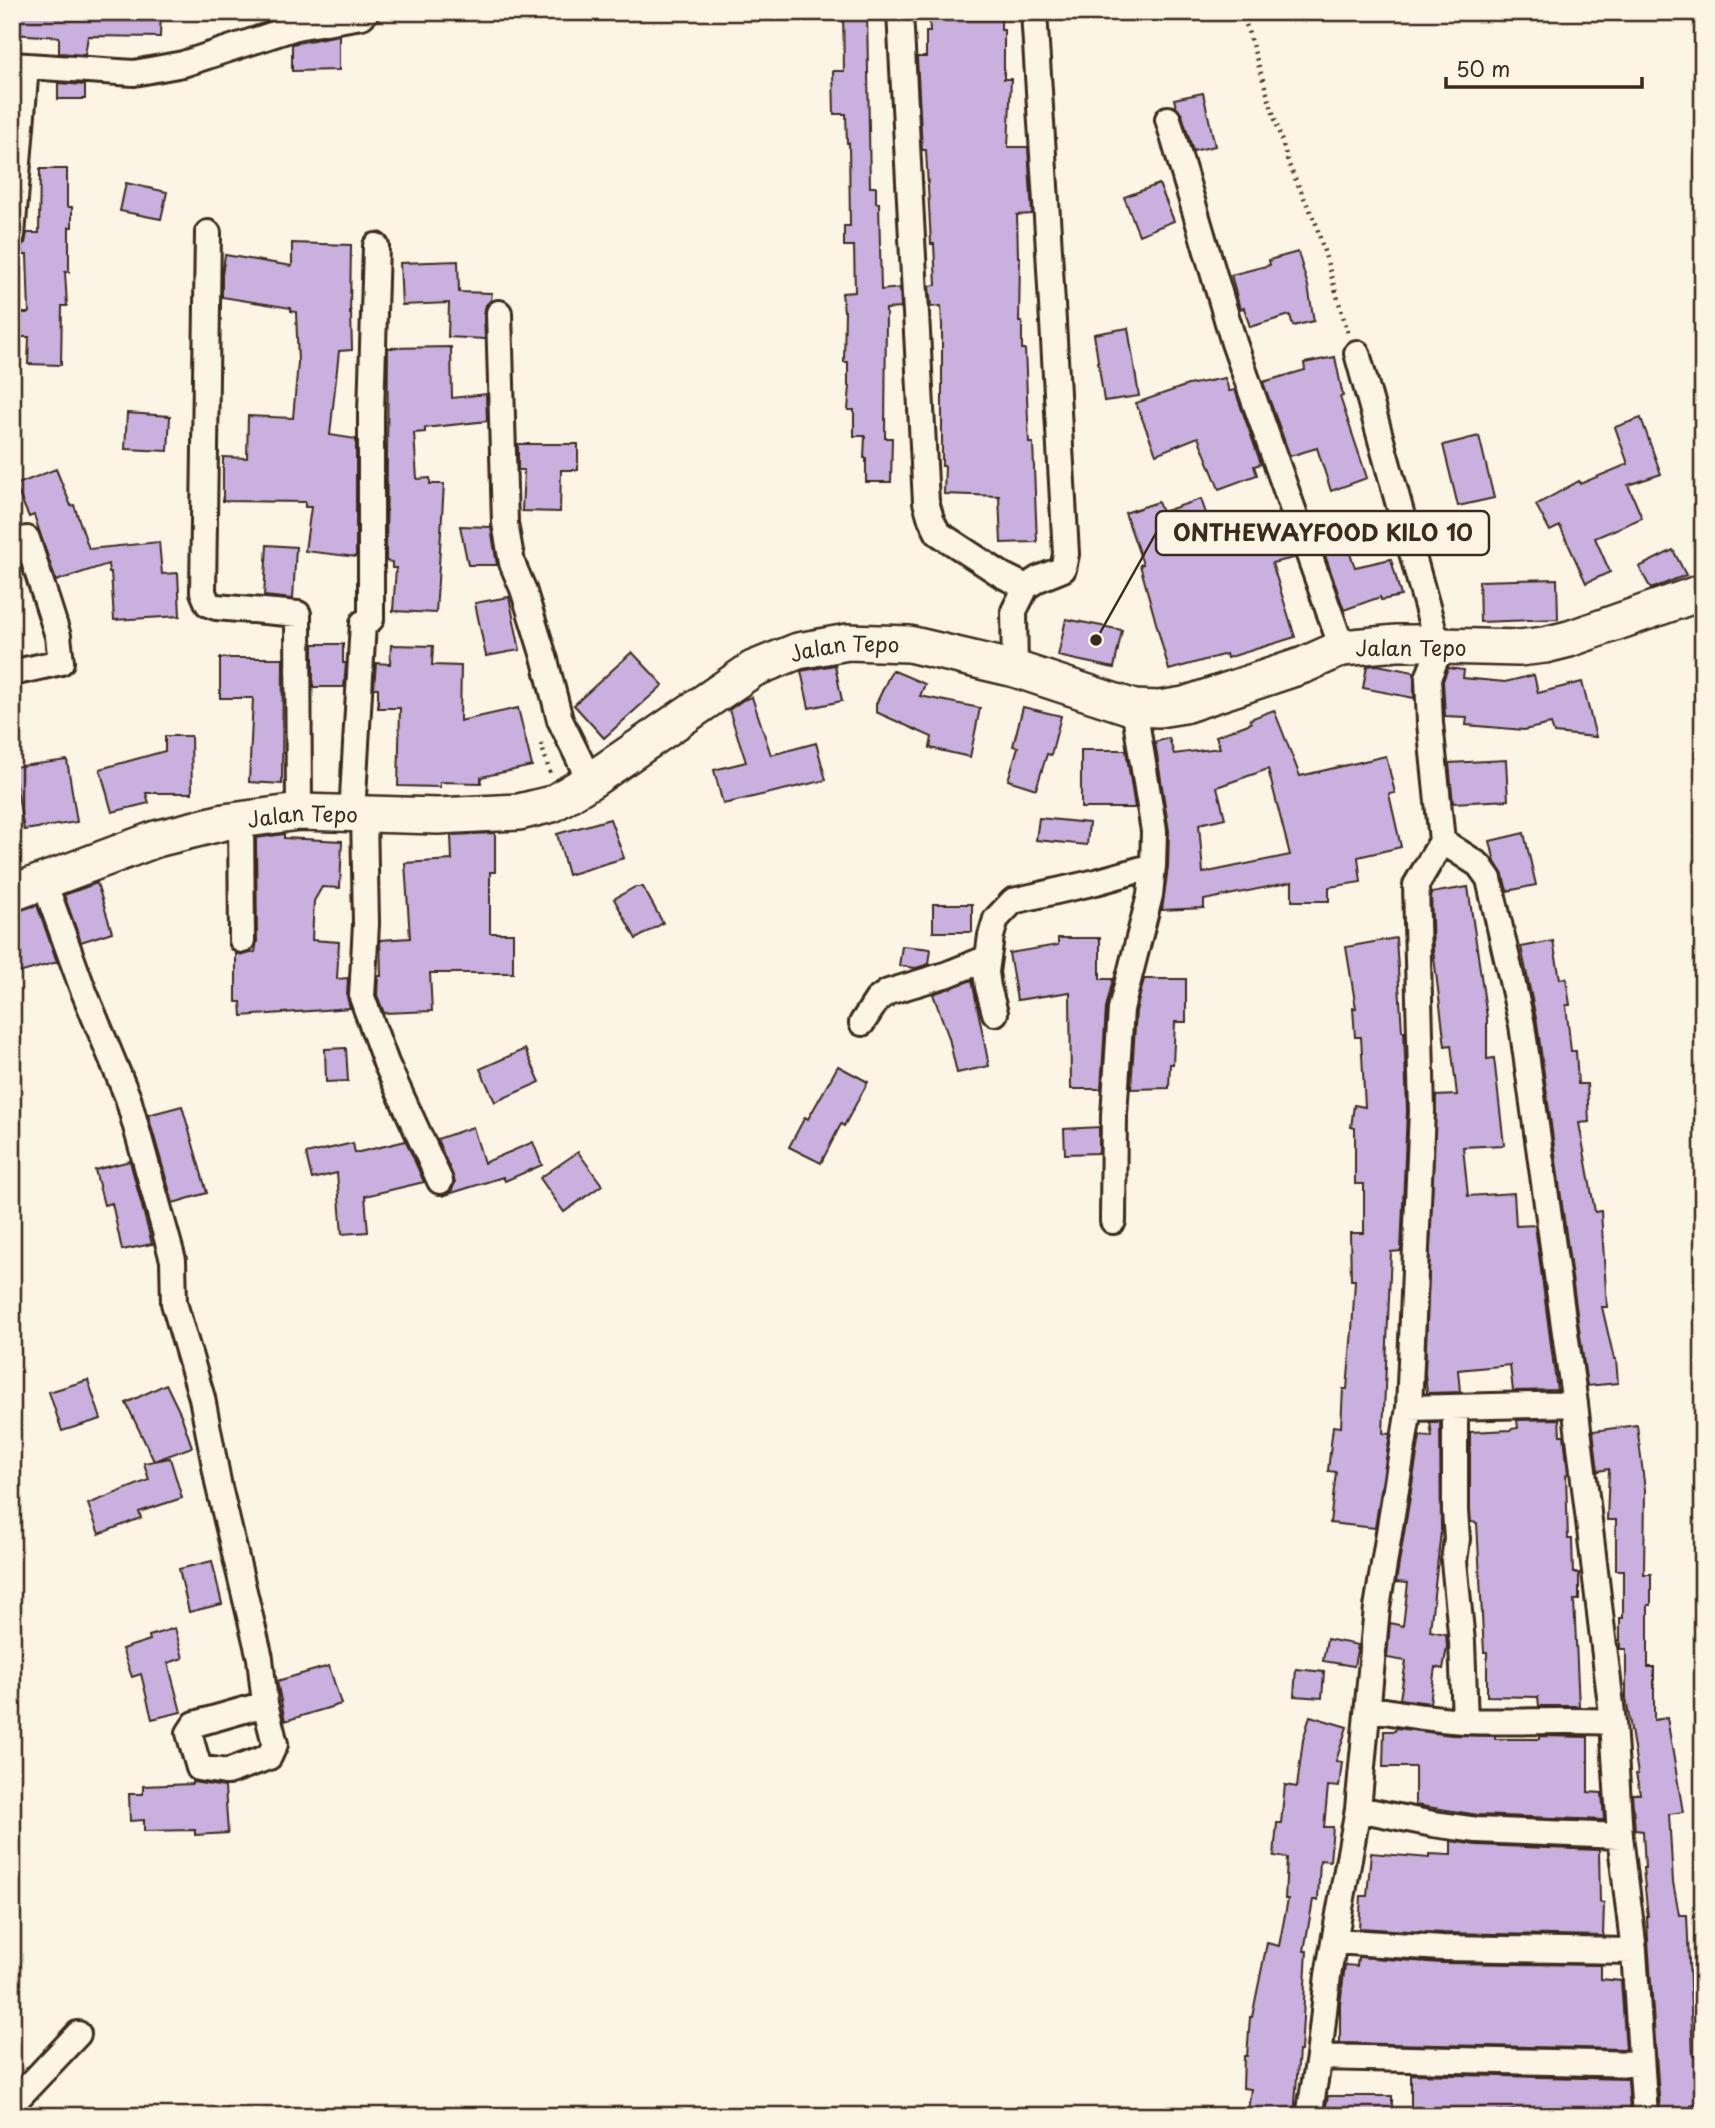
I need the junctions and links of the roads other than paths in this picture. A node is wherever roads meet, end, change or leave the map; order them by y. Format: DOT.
graph roads {
  1 [pos="366,12"];
  2 [pos="900,12"];
  3 [pos="1034,12"];
  4 [pos="19,66"];
  5 [pos="1167,119"];
  6 [pos="16,167"];
  7 [pos="208,233"];
  8 [pos="12,235"];
  9 [pos="376,246"];
  10 [pos="499,313"];
  11 [pos="1357,352"];
  12 [pos="27,539"];
  13 [pos="1026,587"];
  14 [pos="1703,592"];
  15 [pos="1439,645"];
  16 [pos="1342,648"];
  17 [pos="1015,669"];
  18 [pos="12,673"];
  19 [pos="1134,708"];
  20 [pos="590,781"];
  21 [pos="299,813"];
  22 [pos="358,814"];
  23 [pos="241,820"];
  24 [pos="1442,841"];
  25 [pos="1153,866"];
  26 [pos="28,887"];
  27 [pos="242,940"];
  28 [pos="988,958"];
  29 [pos="995,1013"];
  30 [pos="862,1023"];
  31 [pos="440,1181"];
  32 [pos="1113,1221"];
  33 [pos="1575,1404"];
  34 [pos="1409,1408"];
  35 [pos="1455,1408"];
  36 [pos="265,1704"];
  37 [pos="1368,1708"];
  38 [pos="1465,1721"];
  39 [pos="1613,1722"];
  40 [pos="1358,1809"];
  41 [pos="1620,1836"];
  42 [pos="1334,1941"];
  43 [pos="1633,1951"];
  44 [pos="78,2034"];
  45 [pos="1319,2057"];
  46 [pos="1640,2064"];
  47 [pos="12,2104"];
  48 [pos="1309,2116"];
  49 [pos="1645,2116"];
  1 -- 4 [label="street"];
  2 -- 13 [label="street"];
  3 -- 13 [label="street"];
  4 -- 6 [label="street"];
  5 -- 16 [label="street"];
  6 -- 8 [label="street"];
  7 -- 21 [label="street"];
  9 -- 22 [label="street"];
  10 -- 20 [label="street"];
  11 -- 15 [label="street"];
  12 -- 18 [label="street"];
  13 -- 17 [label="street"];
  14 -- 15 [label="street, Jalan Tepo"];
  15 -- 16 [label="street, Jalan Tepo"];
  15 -- 24 [label="street"];
  16 -- 19 [label="street, Jalan Tepo"];
  17 -- 19 [label="street, Jalan Tepo"];
  17 -- 20 [label="street, Jalan Tepo"];
  19 -- 25 [label="street"];
  20 -- 22 [label="street, Jalan Tepo"];
  21 -- 22 [label="street, Jalan Tepo"];
  21 -- 23 [label="street, Jalan Tepo"];
  22 -- 31 [label="street"];
  23 -- 26 [label="street, Jalan Tepo"];
  23 -- 27 [label="street"];
  24 -- 33 [label="street"];
  24 -- 34 [label="street"];
  25 -- 28 [label="street"];
  25 -- 32 [label="street"];
  26 -- 36 [label="street"];
  28 -- 29 [label="street"];
  28 -- 30 [label="street"];
  33 -- 35 [label="street"];
  33 -- 39 [label="street"];
  34 -- 35 [label="street"];
  34 -- 37 [label="street"];
  35 -- 38 [label="street"];
  37 -- 38 [label="street"];
  37 -- 40 [label="street"];
  38 -- 39 [label="street"];
  39 -- 41 [label="street"];
  40 -- 41 [label="street"];
  40 -- 42 [label="street"];
  41 -- 43 [label="street"];
  42 -- 43 [label="street"];
  42 -- 45 [label="street"];
  43 -- 46 [label="street"];
  44 -- 47 [label="street"];
  45 -- 46 [label="street"];
  45 -- 48 [label="street"];
  46 -- 49 [label="street"];
}
